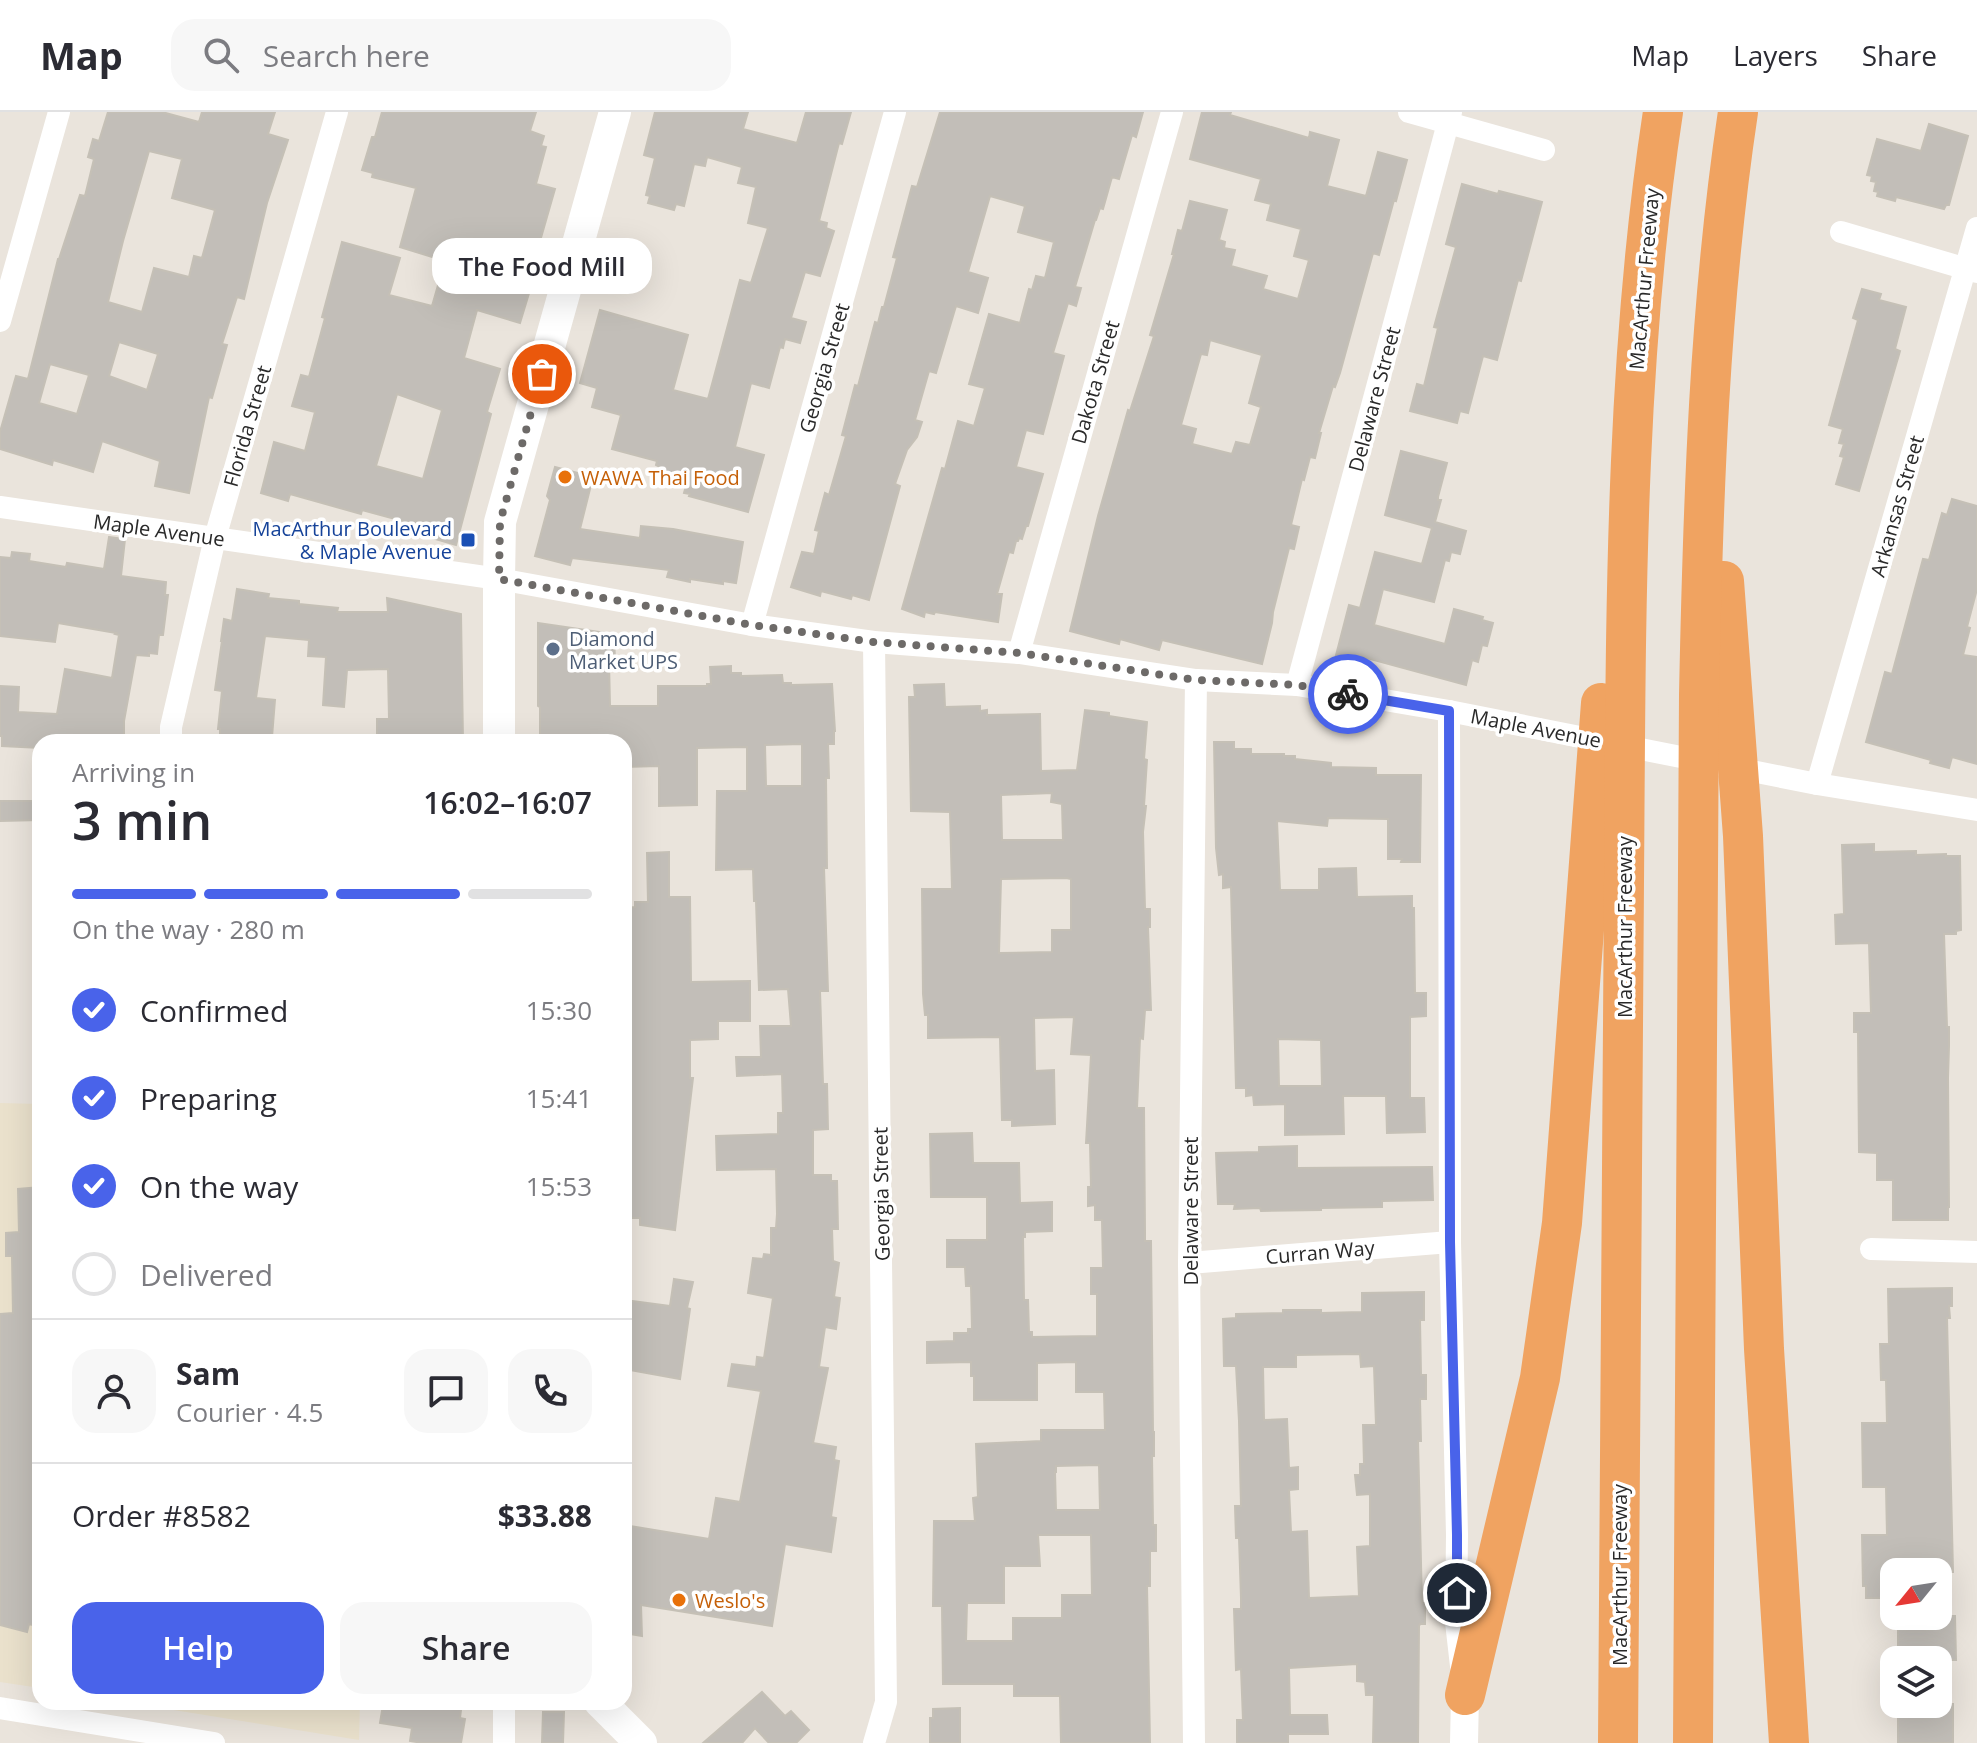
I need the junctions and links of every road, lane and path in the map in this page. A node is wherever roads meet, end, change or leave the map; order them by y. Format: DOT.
graph roads {
  1 [pos="59,112"];
  2 [pos="337,112"];
  3 [pos="615,112"];
  4 [pos="895,112"];
  5 [pos="1172,112"];
  6 [pos="1409,112"];
  7 [pos="1660,112"];
  8 [pos="1738,112"];
  9 [pos="1750,112"];
  10 [pos="1449,117"];
  11 [pos="1544,150"];
  12 [pos="1729,171"];
  13 [pos="1977,228"];
  14 [pos="1841,232"];
  15 [pos="1971,270"];
  16 [pos="0,321"];
  17 [pos="0,507"];
  18 [pos="215,538"];
  19 [pos="499,579"];
  20 [pos="752,625"];
  21 [pos="874,642"];
  22 [pos="1019,653"];
  23 [pos="1196,680"];
  24 [pos="1297,685"];
  25 [pos="1716,697"];
  26 [pos="1449,711"];
  27 [pos="171,734"];
  28 [pos="499,734"];
  29 [pos="1817,784"];
  30 [pos="1977,810"];
  31 [pos="1609,815"];
  32 [pos="1450,1242"];
  33 [pos="1871,1249"];
  34 [pos="1977,1252"];
  35 [pos="1189,1263"];
  36 [pos="1465,1695"];
  37 [pos="0,1708"];
  38 [pos="504,1710"];
  39 [pos="608,1710"];
  40 [pos="214,1743"];
  41 [pos="504,1743"];
  42 [pos="641,1743"];
  43 [pos="874,1743"];
  44 [pos="1194,1743"];
  45 [pos="1464,1743"];
  46 [pos="1618,1743"];
  47 [pos="1693,1743"];
  48 [pos="1789,1743"];
  1 -- 16 [label="street"];
  2 -- 18 [label="street, Florida Street"];
  3 -- 19 [label="main road"];
  4 -- 20 [label="street, Georgia Street"];
  5 -- 22 [label="street, Dakota Street"];
  6 -- 10 [label="street"];
  7 -- 31 [label="highway, MacArthur Freeway"];
  8 -- 12 [label="highway"];
  9 -- 12 [label="highway"];
  10 -- 11 [label="street"];
  10 -- 24 [label="street, Delaware Street"];
  12 -- 25 [label="highway"];
  13 -- 15 [label="street, Arkansas Street"];
  14 -- 15 [label="street"];
  15 -- 29 [label="street, Arkansas Street"];
  17 -- 18 [label="street, Maple Avenue"];
  18 -- 19 [label="street, Maple Avenue"];
  18 -- 27 [label="street, Florida Street"];
  19 -- 20 [label="street, Maple Avenue"];
  19 -- 28 [label="main road"];
  20 -- 21 [label="street, Maple Avenue"];
  21 -- 22 [label="street, Maple Avenue"];
  21 -- 43 [label="street, Georgia Street"];
  22 -- 23 [label="street, Maple Avenue"];
  23 -- 24 [label="street, Maple Avenue"];
  23 -- 35 [label="street, Delaware Street"];
  24 -- 26 [label="street, Maple Avenue"];
  25 -- 47 [label="highway"];
  25 -- 48 [label="highway"];
  26 -- 29 [label="street, Maple Avenue"];
  26 -- 32 [label="street"];
  29 -- 30 [label="street, Maple Avenue"];
  31 -- 36 [label="highway"];
  31 -- 46 [label="highway, MacArthur Freeway"];
  32 -- 35 [label="street, Curran Way"];
  32 -- 36 [label="street"];
  33 -- 34 [label="street"];
  35 -- 44 [label="street, Delaware Street"];
  36 -- 45 [label="street"];
  37 -- 40 [label="street"];
  38 -- 41 [label="street"];
  39 -- 42 [label="main road"];
}
